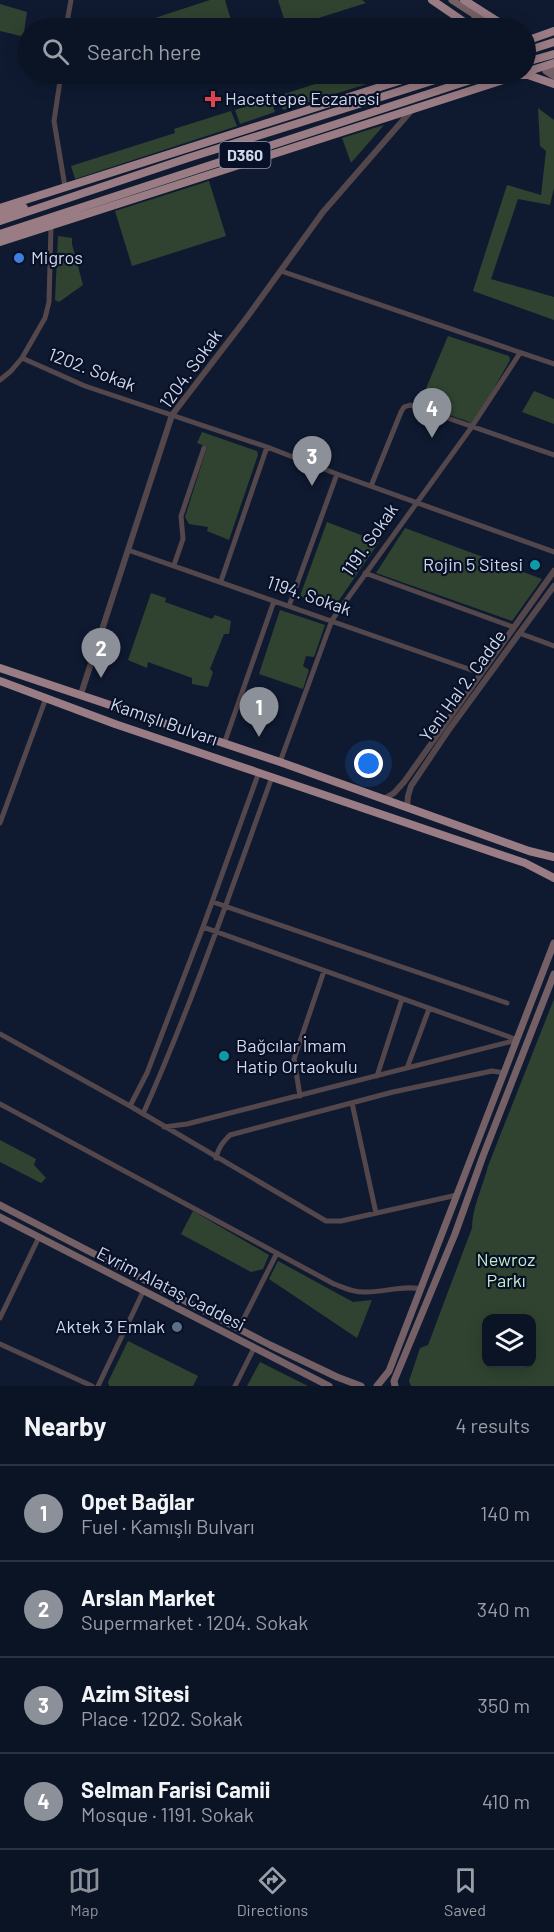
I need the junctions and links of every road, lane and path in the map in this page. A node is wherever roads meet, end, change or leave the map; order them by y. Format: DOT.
graph roads {
  1 [pos="71,0"];
  2 [pos="432,0"];
  3 [pos="444,0"];
  4 [pos="452,0"];
  5 [pos="464,0"];
  6 [pos="68,18"];
  7 [pos="458,18"];
  8 [pos="471,18"];
  9 [pos="480,18"];
  10 [pos="492,18"];
  11 [pos="554,31"];
  12 [pos="536,33"];
  13 [pos="536,37"];
  14 [pos="554,42"];
  15 [pos="536,48"];
  16 [pos="554,54"];
  17 [pos="536,59"];
  18 [pos="552,70"];
  19 [pos="536,72"];
  20 [pos="536,78"];
  21 [pos="60,84"];
  22 [pos="389,84"];
  23 [pos="422,84"];
  24 [pos="459,84"];
  25 [pos="491,84"];
  26 [pos="554,84"];
  27 [pos="412,109"];
  28 [pos="265,123"];
  29 [pos="266,156"];
  30 [pos="188,158"];
  31 [pos="212,166"];
  32 [pos="65,187"];
  33 [pos="66,199"];
  34 [pos="0,207"];
  35 [pos="0,213"];
  36 [pos="0,221"];
  37 [pos="50,222"];
  38 [pos="0,234"];
  39 [pos="0,241"];
  40 [pos="281,271"];
  41 [pos="520,353"];
  42 [pos="22,358"];
  43 [pos="554,364"];
  44 [pos="0,380"];
  45 [pos="172,416"];
  46 [pos="471,428"];
  47 [pos="267,447"];
  48 [pos="204,448"];
  49 [pos="554,455"];
  50 [pos="337,474"];
  51 [pos="371,486"];
  52 [pos="416,502"];
  53 [pos="128,550"];
  54 [pos="554,552"];
  55 [pos="174,565"];
  56 [pos="554,571"];
  57 [pos="365,573"];
  58 [pos="220,581"];
  59 [pos="554,586"];
  60 [pos="274,601"];
  61 [pos="289,606"];
  62 [pos="332,620"];
  63 [pos="513,627"];
  64 [pos="519,633"];
  65 [pos="554,646"];
  66 [pos="0,668"];
  67 [pos="480,673"];
  68 [pos="0,681"];
  69 [pos="81,694"];
  70 [pos="47,697"];
  71 [pos="224,744"];
  72 [pos="280,762"];
  73 [pos="259,772"];
  74 [pos="272,777"];
  75 [pos="384,799"];
  76 [pos="407,807"];
  77 [pos="0,823"];
  78 [pos="554,857"];
  79 [pos="554,878"];
  80 [pos="213,902"];
  81 [pos="225,906"];
  82 [pos="203,927"];
  83 [pos="215,932"];
  84 [pos="554,943"];
  85 [pos="324,972"];
  86 [pos="554,974"];
  87 [pos="402,999"];
  88 [pos="507,1003"];
  89 [pos="429,1009"];
  90 [pos="0,1034"];
  91 [pos="518,1040"];
  92 [pos="407,1068"];
  93 [pos="505,1073"];
  94 [pos="377,1076"];
  95 [pos="300,1096"];
  96 [pos="352,1103"];
  97 [pos="0,1104"];
  98 [pos="130,1106"];
  99 [pos="142,1114"];
  100 [pos="164,1127"];
  101 [pos="216,1158"];
  102 [pos="457,1195"];
  103 [pos="0,1205"];
  104 [pos="376,1213"];
  105 [pos="0,1217"];
  106 [pos="39,1237"];
  107 [pos="277,1253"];
  108 [pos="421,1289"];
  109 [pos="144,1292"];
  110 [pos="0,1318"];
  111 [pos="239,1328"];
  112 [pos="0,1344"];
  113 [pos="255,1348"];
  114 [pos="92,1386"];
  115 [pos="98,1386"];
  116 [pos="236,1386"];
  117 [pos="329,1386"];
  118 [pos="361,1386"];
  119 [pos="377,1386"];
  120 [pos="395,1386"];
  1 -- 6 [label="street"];
  2 -- 7 [label="highway"];
  3 -- 8 [label="main road"];
  4 -- 9 [label="main road"];
  5 -- 10 [label="highway"];
  11 -- 12 [label="highway"];
  11 -- 13 [label="highway"];
  14 -- 15 [label="highway"];
  16 -- 17 [label="highway"];
  18 -- 19 [label="highway"];
  20 -- 26 [label="highway"];
  21 -- 32 [label="street"];
  22 -- 28 [label="highway"];
  23 -- 30 [label="highway, D360"];
  24 -- 31 [label="highway, D360"];
  25 -- 27 [label="highway"];
  27 -- 29 [label="highway"];
  27 -- 40 [label="street, 1204. Sokak"];
  28 -- 30 [label="highway"];
  28 -- 32 [label="highway"];
  29 -- 31 [label="highway"];
  29 -- 37 [label="highway"];
  30 -- 33 [label="highway, D360"];
  31 -- 37 [label="highway, D360"];
  32 -- 34 [label="highway"];
  33 -- 35 [label="highway"];
  33 -- 36 [label="highway, D360"];
  37 -- 38 [label="highway, D360"];
  37 -- 39 [label="highway"];
  37 -- 42 [label="street, 1202. Sokak"];
  40 -- 41 [label="street"];
  40 -- 45 [label="street, 1204. Sokak"];
  41 -- 43 [label="street"];
  41 -- 46 [label="street, 1191. Sokak"];
  42 -- 44 [label="street"];
  42 -- 45 [label="street, 1202. Sokak"];
  45 -- 47 [label="street, 1202. Sokak"];
  45 -- 53 [label="street, 1204. Sokak"];
  46 -- 49 [label="street"];
  46 -- 51 [label="street"];
  46 -- 52 [label="street, 1191. Sokak"];
  47 -- 50 [label="street, 1202. Sokak"];
  47 -- 58 [label="street"];
  48 -- 55 [label="street"];
  50 -- 51 [label="street, 1202. Sokak"];
  50 -- 61 [label="street"];
  51 -- 52 [label="street, 1202. Sokak"];
  52 -- 54 [label="street, 1202. Sokak"];
  52 -- 57 [label="street, 1191. Sokak"];
  53 -- 55 [label="street, 1194. Sokak"];
  53 -- 69 [label="street, 1204. Sokak"];
  55 -- 58 [label="street, 1194. Sokak"];
  56 -- 63 [label="street"];
  57 -- 62 [label="street, 1191. Sokak"];
  57 -- 63 [label="street"];
  58 -- 60 [label="street, 1194. Sokak"];
  59 -- 64 [label="street, Yeni Hal 2. Cadde"];
  60 -- 61 [label="street, 1194. Sokak"];
  60 -- 71 [label="street"];
  61 -- 62 [label="street, 1194. Sokak"];
  62 -- 67 [label="street, 1194. Sokak"];
  62 -- 72 [label="street, 1191. Sokak"];
  63 -- 67 [label="street"];
  64 -- 65 [label="street"];
  64 -- 76 [label="street, Yeni Hal 2. Cadde"];
  66 -- 69 [label="highway, Kamışlı Bulvarı"];
  67 -- 75 [label="street"];
  68 -- 70 [label="highway, Kamışlı Bulvarı"];
  69 -- 71 [label="highway, Kamışlı Bulvarı"];
  70 -- 73 [label="highway, Kamışlı Bulvarı"];
  70 -- 77 [label="street"];
  71 -- 72 [label="highway, Kamışlı Bulvarı"];
  72 -- 75 [label="highway, Kamışlı Bulvarı"];
  73 -- 74 [label="highway, Kamışlı Bulvarı"];
  73 -- 80 [label="street"];
  74 -- 79 [label="highway, Kamışlı Bulvarı"];
  74 -- 81 [label="street"];
  75 -- 76 [label="highway, Kamışlı Bulvarı"];
  76 -- 78 [label="highway, Kamışlı Bulvarı"];
  80 -- 81 [label="street"];
  80 -- 82 [label="street"];
  81 -- 83 [label="street"];
  81 -- 88 [label="street"];
  82 -- 83 [label="street"];
  82 -- 98 [label="street"];
  83 -- 85 [label="street"];
  83 -- 99 [label="street"];
  84 -- 91 [label="main road"];
  85 -- 87 [label="street"];
  85 -- 95 [label="street"];
  86 -- 120 [label="main road"];
  87 -- 89 [label="street"];
  87 -- 94 [label="street"];
  89 -- 91 [label="street"];
  89 -- 92 [label="street"];
  90 -- 98 [label="street"];
  91 -- 92 [label="street"];
  91 -- 93 [label="main road"];
  92 -- 94 [label="street"];
  93 -- 96 [label="street"];
  93 -- 102 [label="main road"];
  94 -- 95 [label="street"];
  95 -- 100 [label="street"];
  96 -- 101 [label="street"];
  96 -- 104 [label="street"];
  97 -- 107 [label="street"];
  98 -- 99 [label="street"];
  99 -- 100 [label="street"];
  100 -- 101 [label="street"];
  101 -- 104 [label="street"];
  102 -- 104 [label="street"];
  102 -- 108 [label="main road"];
  103 -- 111 [label="main road"];
  105 -- 106 [label="main road, Evrim Alataş Caddesi"];
  106 -- 109 [label="main road, Evrim Alataş Caddesi"];
  106 -- 110 [label="street"];
  107 -- 108 [label="street"];
  107 -- 111 [label="street"];
  108 -- 119 [label="main road"];
  109 -- 113 [label="main road, Evrim Alataş Caddesi"];
  109 -- 115 [label="street"];
  111 -- 118 [label="main road"];
  112 -- 114 [label="street"];
  113 -- 116 [label="street"];
  113 -- 117 [label="main road, Evrim Alataş Caddesi"];
}
